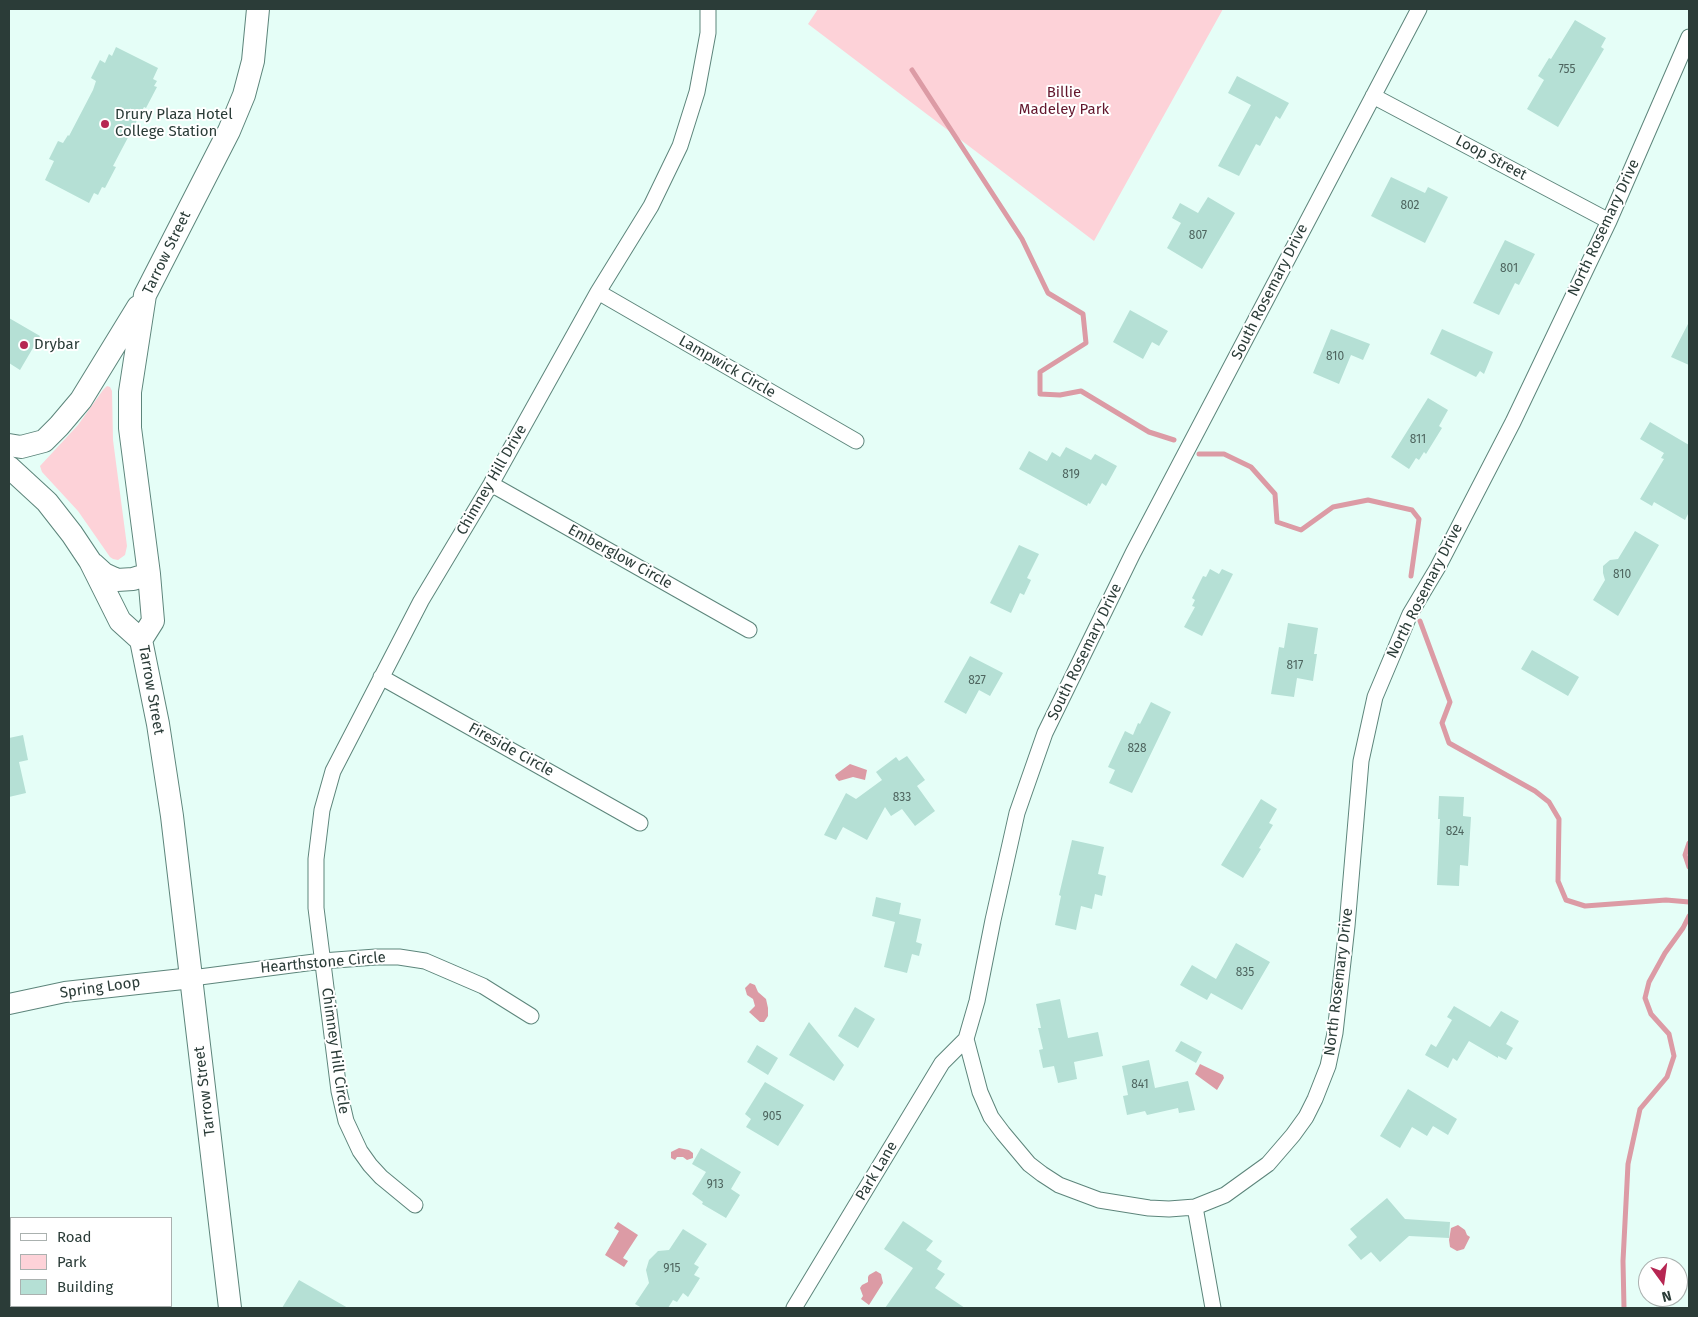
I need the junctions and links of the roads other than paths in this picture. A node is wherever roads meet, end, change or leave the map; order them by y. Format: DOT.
graph roads {
  1 [pos="258,9"];
  2 [pos="708,9"];
  3 [pos="1419,9"];
  4 [pos="1689,37"];
  5 [pos="1372,96"];
  6 [pos="1609,221"];
  7 [pos="598,292"];
  8 [pos="144,295"];
  9 [pos="856,441"];
  10 [pos="9,444"];
  11 [pos="9,467"];
  12 [pos="491,484"];
  13 [pos="90,561"];
  14 [pos="149,574"];
  15 [pos="749,630"];
  16 [pos="141,640"];
  17 [pos="382,677"];
  18 [pos="640,823"];
  19 [pos="322,961"];
  20 [pos="192,978"];
  21 [pos="9,1004"];
  22 [pos="531,1016"];
  23 [pos="966,1039"];
  24 [pos="415,1205"];
  25 [pos="1195,1207"];
  26 [pos="230,1308"];
  27 [pos="794,1308"];
  28 [pos="1214,1308"];
  1 -- 8 [label="main road, Tarrow Street"];
  2 -- 7 [label="street, Chimney Hill Drive"];
  3 -- 5 [label="street, South Rosemary Drive"];
  4 -- 6 [label="street, North Rosemary Drive"];
  5 -- 6 [label="street, Loop Street"];
  5 -- 23 [label="street, South Rosemary Drive"];
  6 -- 25 [label="street, North Rosemary Drive"];
  7 -- 9 [label="street, Lampwick Circle"];
  7 -- 12 [label="street, Chimney Hill Drive"];
  8 -- 10 [label="main road"];
  8 -- 14 [label="main road, Tarrow Street"];
  11 -- 13 [label="main road"];
  12 -- 15 [label="street, Emberglow Circle"];
  12 -- 17 [label="street, Chimney Hill Drive"];
  13 -- 14 [label="main road"];
  13 -- 16 [label="main road"];
  14 -- 16 [label="main road, Tarrow Street"];
  16 -- 20 [label="main road, Tarrow Street"];
  17 -- 18 [label="street, Fireside Circle"];
  17 -- 19 [label="street, Chimney Hill Drive"];
  19 -- 20 [label="street, Hearthstone Circle"];
  19 -- 22 [label="street, Hearthstone Circle"];
  19 -- 24 [label="street, Chimney Hill Circle"];
  20 -- 21 [label="street, Spring Loop"];
  20 -- 26 [label="main road, Tarrow Street"];
  23 -- 25 [label="street"];
  23 -- 27 [label="street, Park Lane"];
  25 -- 28 [label="street"];
}
